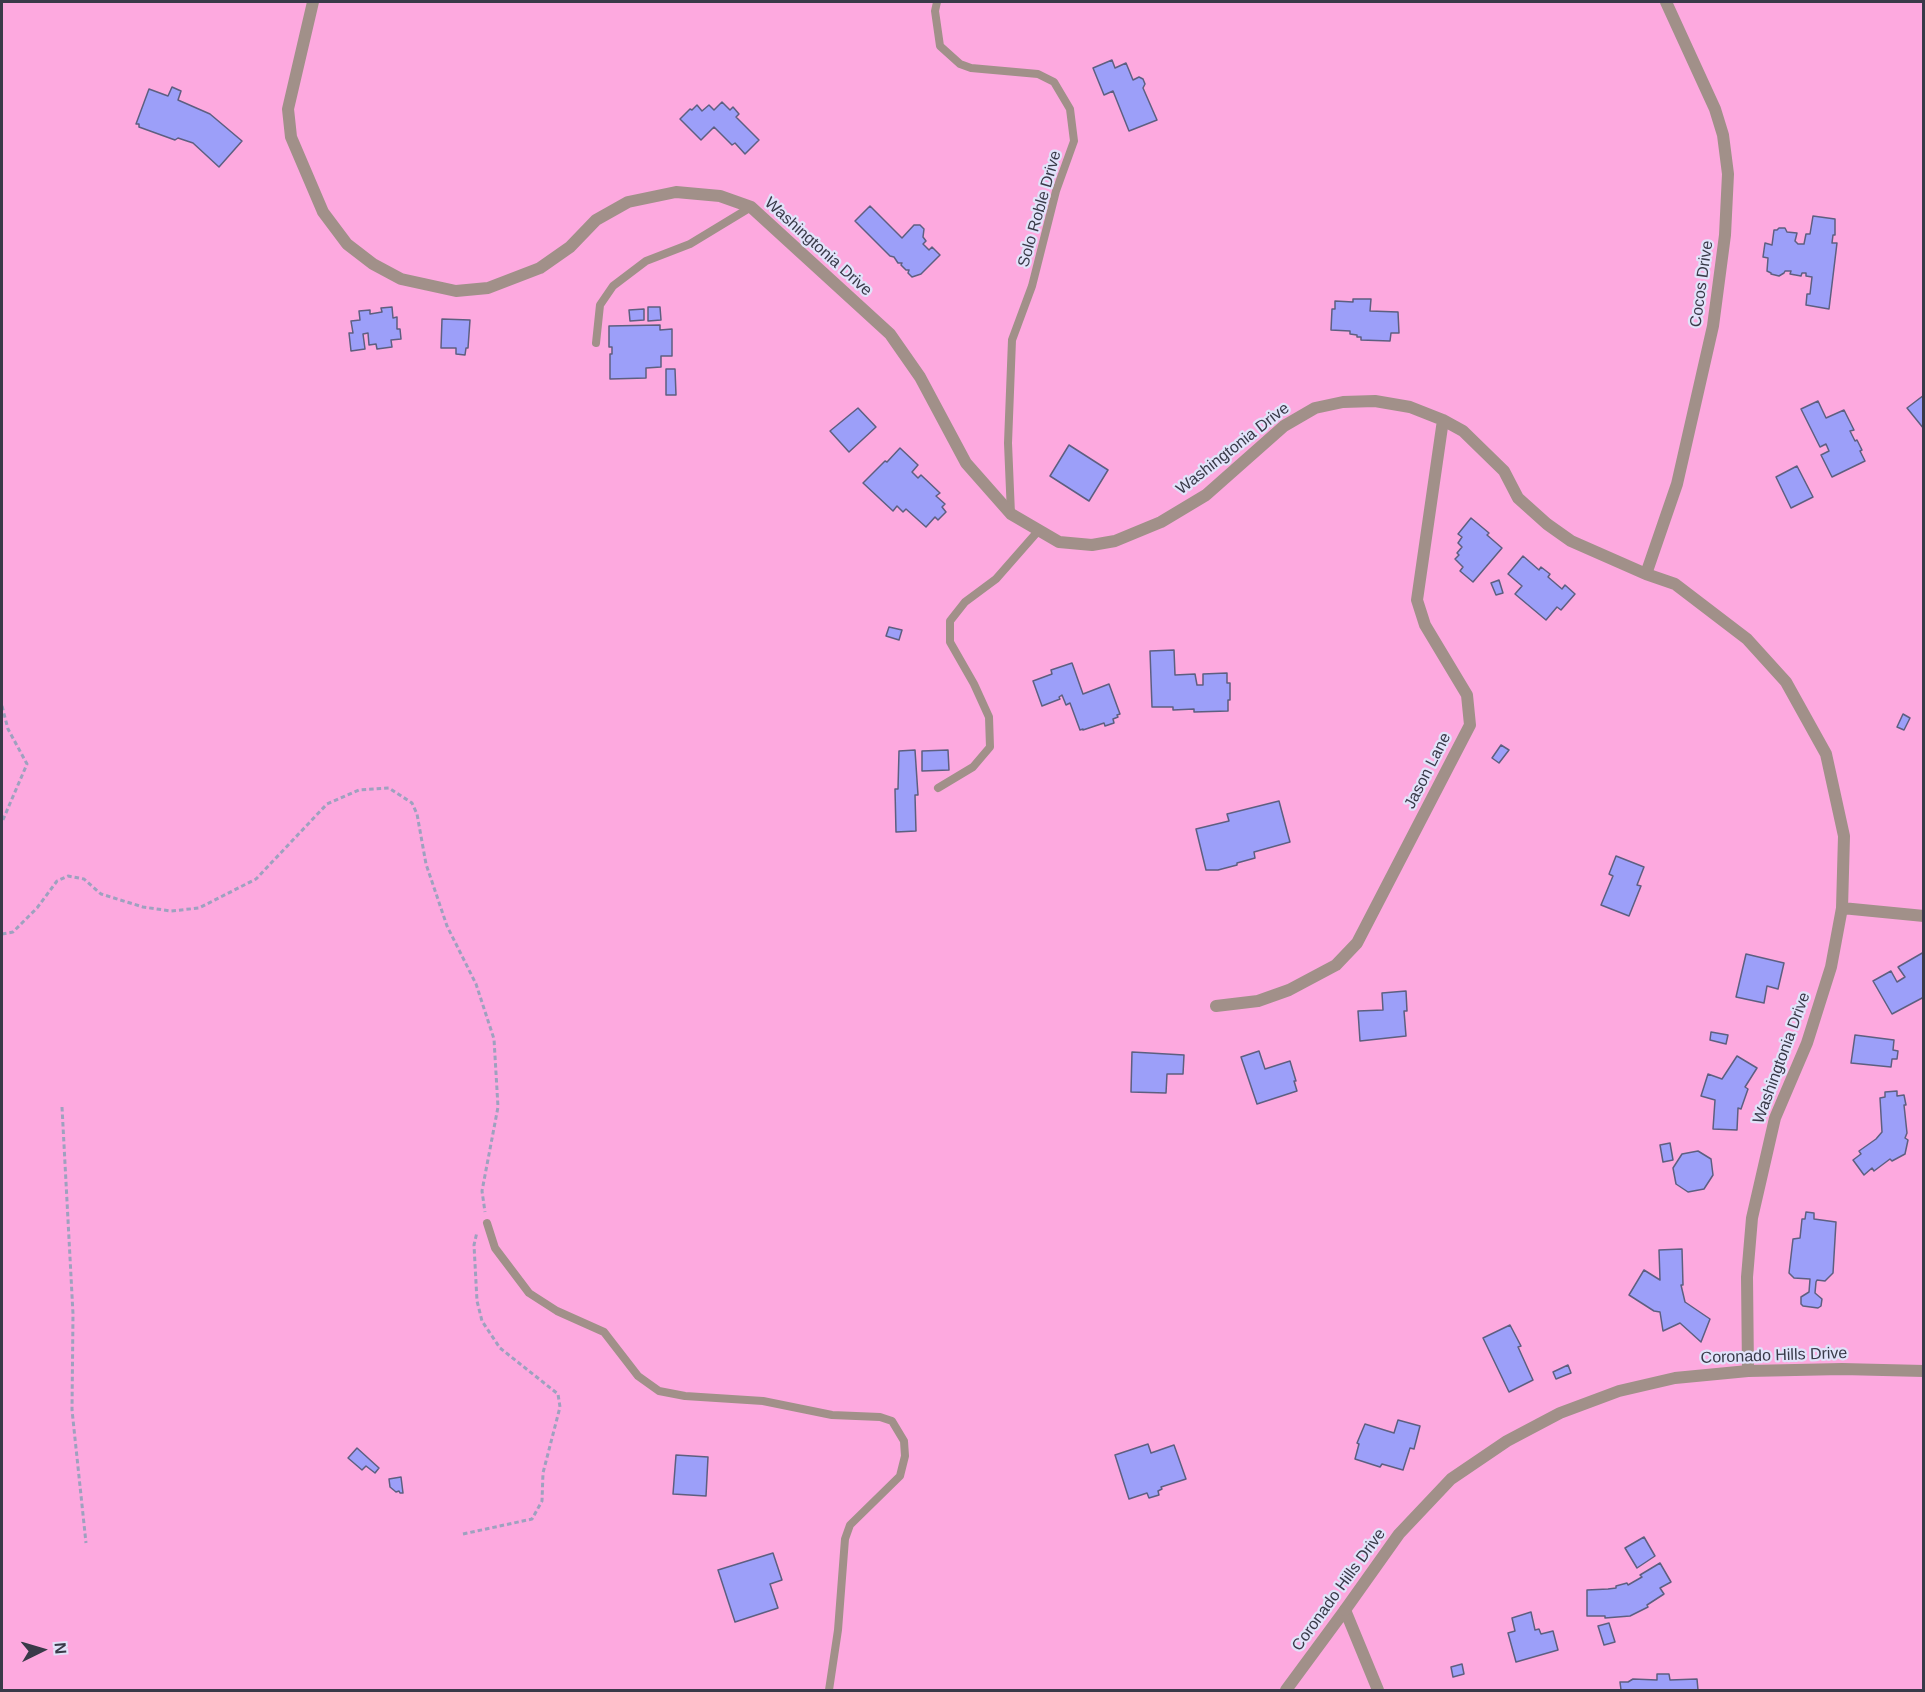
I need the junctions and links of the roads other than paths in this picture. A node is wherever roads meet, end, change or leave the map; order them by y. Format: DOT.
graph roads {
  1 [pos="313,2"];
  2 [pos="928,2"];
  3 [pos="937,2"];
  4 [pos="1666,2"];
  5 [pos="935,11"];
  6 [pos="751,207"];
  7 [pos="596,343"];
  8 [pos="1443,420"];
  9 [pos="1011,514"];
  10 [pos="1039,530"];
  11 [pos="1646,574"];
  12 [pos="938,789"];
  13 [pos="1842,908"];
  14 [pos="1923,916"];
  15 [pos="1216,1006"];
  16 [pos="487,1223"];
  17 [pos="1748,1371"];
  18 [pos="1923,1371"];
  19 [pos="1345,1610"];
  20 [pos="828,1690"];
  21 [pos="1286,1690"];
  22 [pos="1378,1690"];
  1 -- 6 [label="street, Washingtonia Drive"];
  2 -- 5 [label="lane"];
  3 -- 5 [label="lane, Solo Roble Drive"];
  4 -- 11 [label="street, Cocos Drive"];
  5 -- 9 [label="lane, Solo Roble Drive"];
  6 -- 7 [label="lane"];
  6 -- 9 [label="street, Washingtonia Drive"];
  8 -- 10 [label="street, Washingtonia Drive"];
  8 -- 11 [label="street, Washingtonia Drive"];
  8 -- 15 [label="street, Jason Lane"];
  9 -- 10 [label="street, Washingtonia Drive"];
  10 -- 12 [label="lane"];
  11 -- 13 [label="street, Washingtonia Drive"];
  13 -- 14 [label="street"];
  13 -- 17 [label="street, Washingtonia Drive"];
  16 -- 20 [label="lane"];
  17 -- 18 [label="street, Coronado Hills Drive"];
  17 -- 19 [label="street, Coronado Hills Drive"];
  19 -- 21 [label="street, Coronado Hills Drive"];
  19 -- 22 [label="street"];
}
